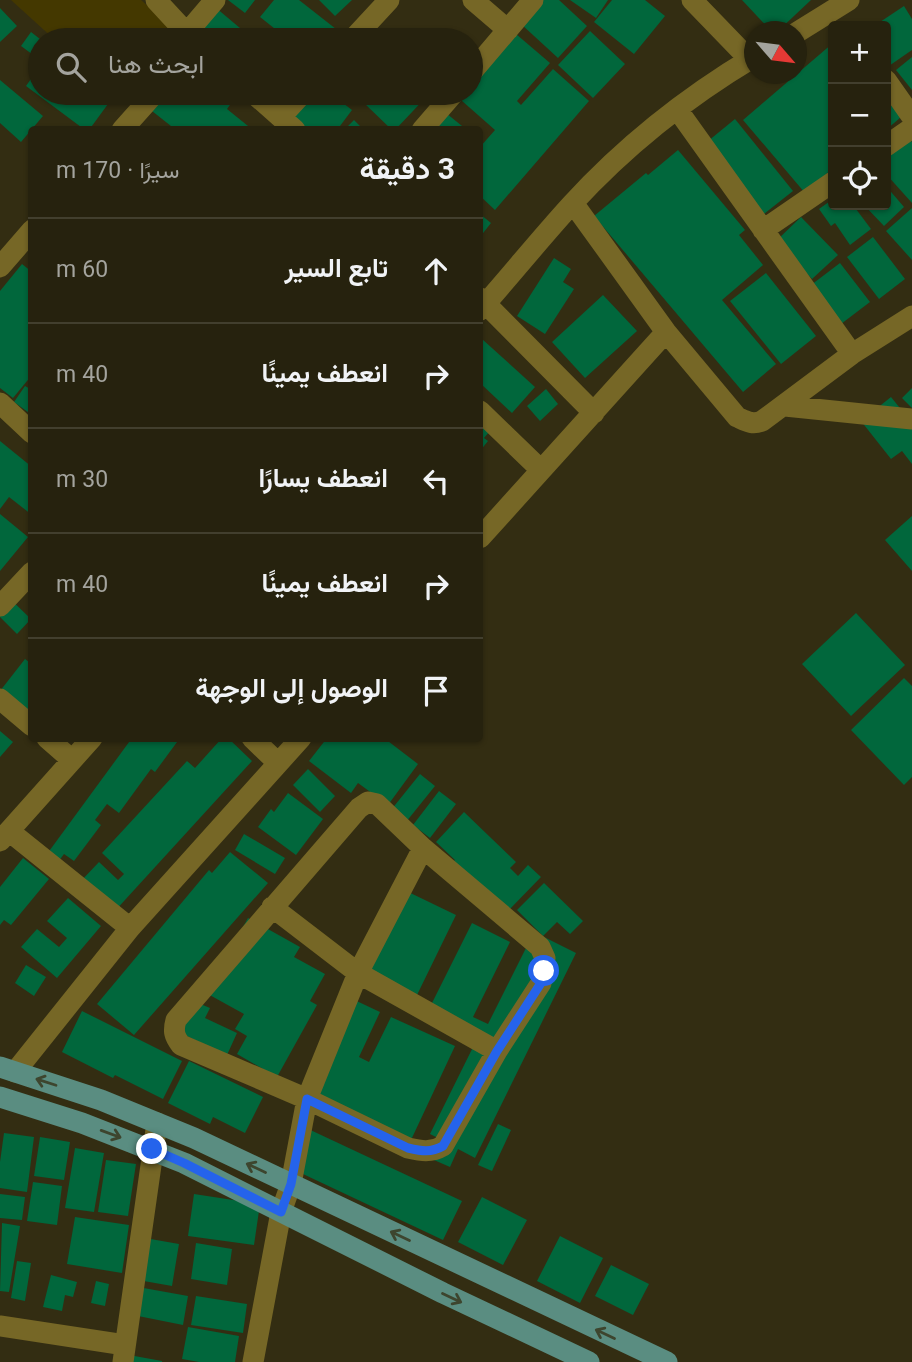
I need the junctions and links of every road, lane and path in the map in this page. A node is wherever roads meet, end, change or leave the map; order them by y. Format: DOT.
graph roads {
  1 [pos="156,0"];
  2 [pos="215,0"];
  3 [pos="389,0"];
  4 [pos="473,0"];
  5 [pos="533,0"];
  6 [pos="692,0"];
  7 [pos="844,12"];
  8 [pos="179,28"];
  9 [pos="194,28"];
  10 [pos="363,28"];
  11 [pos="807,28"];
  12 [pos="508,30"];
  13 [pos="744,51"];
  14 [pos="483,59"];
  15 [pos="744,64"];
  16 [pos="889,84"];
  17 [pos="144,105"];
  18 [pos="267,105"];
  19 [pos="297,105"];
  20 [pos="444,105"];
  21 [pos="677,109"];
  22 [pos="912,117"];
  23 [pos="288,123"];
  24 [pos="126,126"];
  25 [pos="425,126"];
  26 [pos="912,128"];
  27 [pos="891,143"];
  28 [pos="828,185"];
  29 [pos="573,203"];
  30 [pos="763,230"];
  31 [pos="28,240"];
  32 [pos="0,267"];
  33 [pos="483,302"];
  34 [pos="483,306"];
  35 [pos="912,316"];
  36 [pos="666,332"];
  37 [pos="852,354"];
  38 [pos="785,406"];
  39 [pos="594,413"];
  40 [pos="4,414"];
  41 [pos="483,414"];
  42 [pos="912,419"];
  43 [pos="28,430"];
  44 [pos="540,470"];
  45 [pos="483,535"];
  46 [pos="28,576"];
  47 [pos="0,606"];
  48 [pos="0,699"];
  49 [pos="28,723"];
  50 [pos="52,742"];
  51 [pos="88,742"];
  52 [pos="256,742"];
  53 [pos="297,742"];
  54 [pos="72,760"];
  55 [pos="278,763"];
  56 [pos="4,836"];
  57 [pos="423,848"];
  58 [pos="272,907"];
  59 [pos="130,928"];
  60 [pos="358,973"];
  61 [pos="497,1051"];
  62 [pos="7,1070"];
  63 [pos="0,1097"];
  64 [pos="307,1099"];
  65 [pos="157,1123"];
  66 [pos="152,1149"];
  67 [pos="291,1184"];
  68 [pos="281,1212"];
  69 [pos="526,1296"];
  70 [pos="0,1326"];
  71 [pos="512,1326"];
  72 [pos="124,1354"];
  73 [pos="253,1362"];
  74 [pos="589,1362"];
  75 [pos="667,1362"];
  1 -- 8 [label="street"];
  2 -- 9 [label="street"];
  3 -- 10 [label="street"];
  4 -- 12 [label="street"];
  5 -- 12 [label="street"];
  6 -- 13 [label="street"];
  7 -- 11 [label="street"];
  12 -- 14 [label="street"];
  15 -- 21 [label="street"];
  16 -- 22 [label="street"];
  17 -- 24 [label="street"];
  18 -- 23 [label="street"];
  19 -- 23 [label="street"];
  20 -- 25 [label="street"];
  21 -- 29 [label="street"];
  21 -- 30 [label="street"];
  26 -- 27 [label="street"];
  28 -- 30 [label="street"];
  29 -- 33 [label="street"];
  29 -- 36 [label="street"];
  30 -- 37 [label="street"];
  31 -- 32 [label="street"];
  34 -- 39 [label="street"];
  35 -- 37 [label="street"];
  36 -- 38 [label="street"];
  36 -- 39 [label="street"];
  37 -- 38 [label="street"];
  38 -- 42 [label="street"];
  39 -- 44 [label="street"];
  40 -- 43 [label="street"];
  41 -- 44 [label="street"];
  44 -- 45 [label="street"];
  46 -- 47 [label="street"];
  48 -- 49 [label="street"];
  50 -- 54 [label="street"];
  51 -- 54 [label="street"];
  52 -- 55 [label="street"];
  53 -- 55 [label="street"];
  54 -- 56 [label="street"];
  55 -- 59 [label="street"];
  56 -- 59 [label="street"];
  57 -- 58 [label="street"];
  57 -- 60 [label="street"];
  57 -- 61 [label="street"];
  58 -- 60 [label="street"];
  58 -- 64 [label="street"];
  59 -- 62 [label="street"];
  60 -- 61 [label="street"];
  60 -- 64 [label="street"];
  61 -- 64 [label="street"];
  65 -- 62 [label="main road, one-way"];
  63 -- 66 [label="main road, one-way"];
  64 -- 67 [label="street"];
  65 -- 66 [label="street"];
  67 -- 65 [label="main road, one-way"];
  66 -- 68 [label="main road"];
  66 -- 72 [label="street"];
  67 -- 68 [label="street"];
  69 -- 67 [label="main road, one-way"];
  68 -- 71 [label="main road, one-way"];
  68 -- 73 [label="street"];
  69 -- 71 [label="main road"];
  75 -- 69 [label="main road, one-way"];
  70 -- 72 [label="street"];
  71 -- 74 [label="main road"];
}
